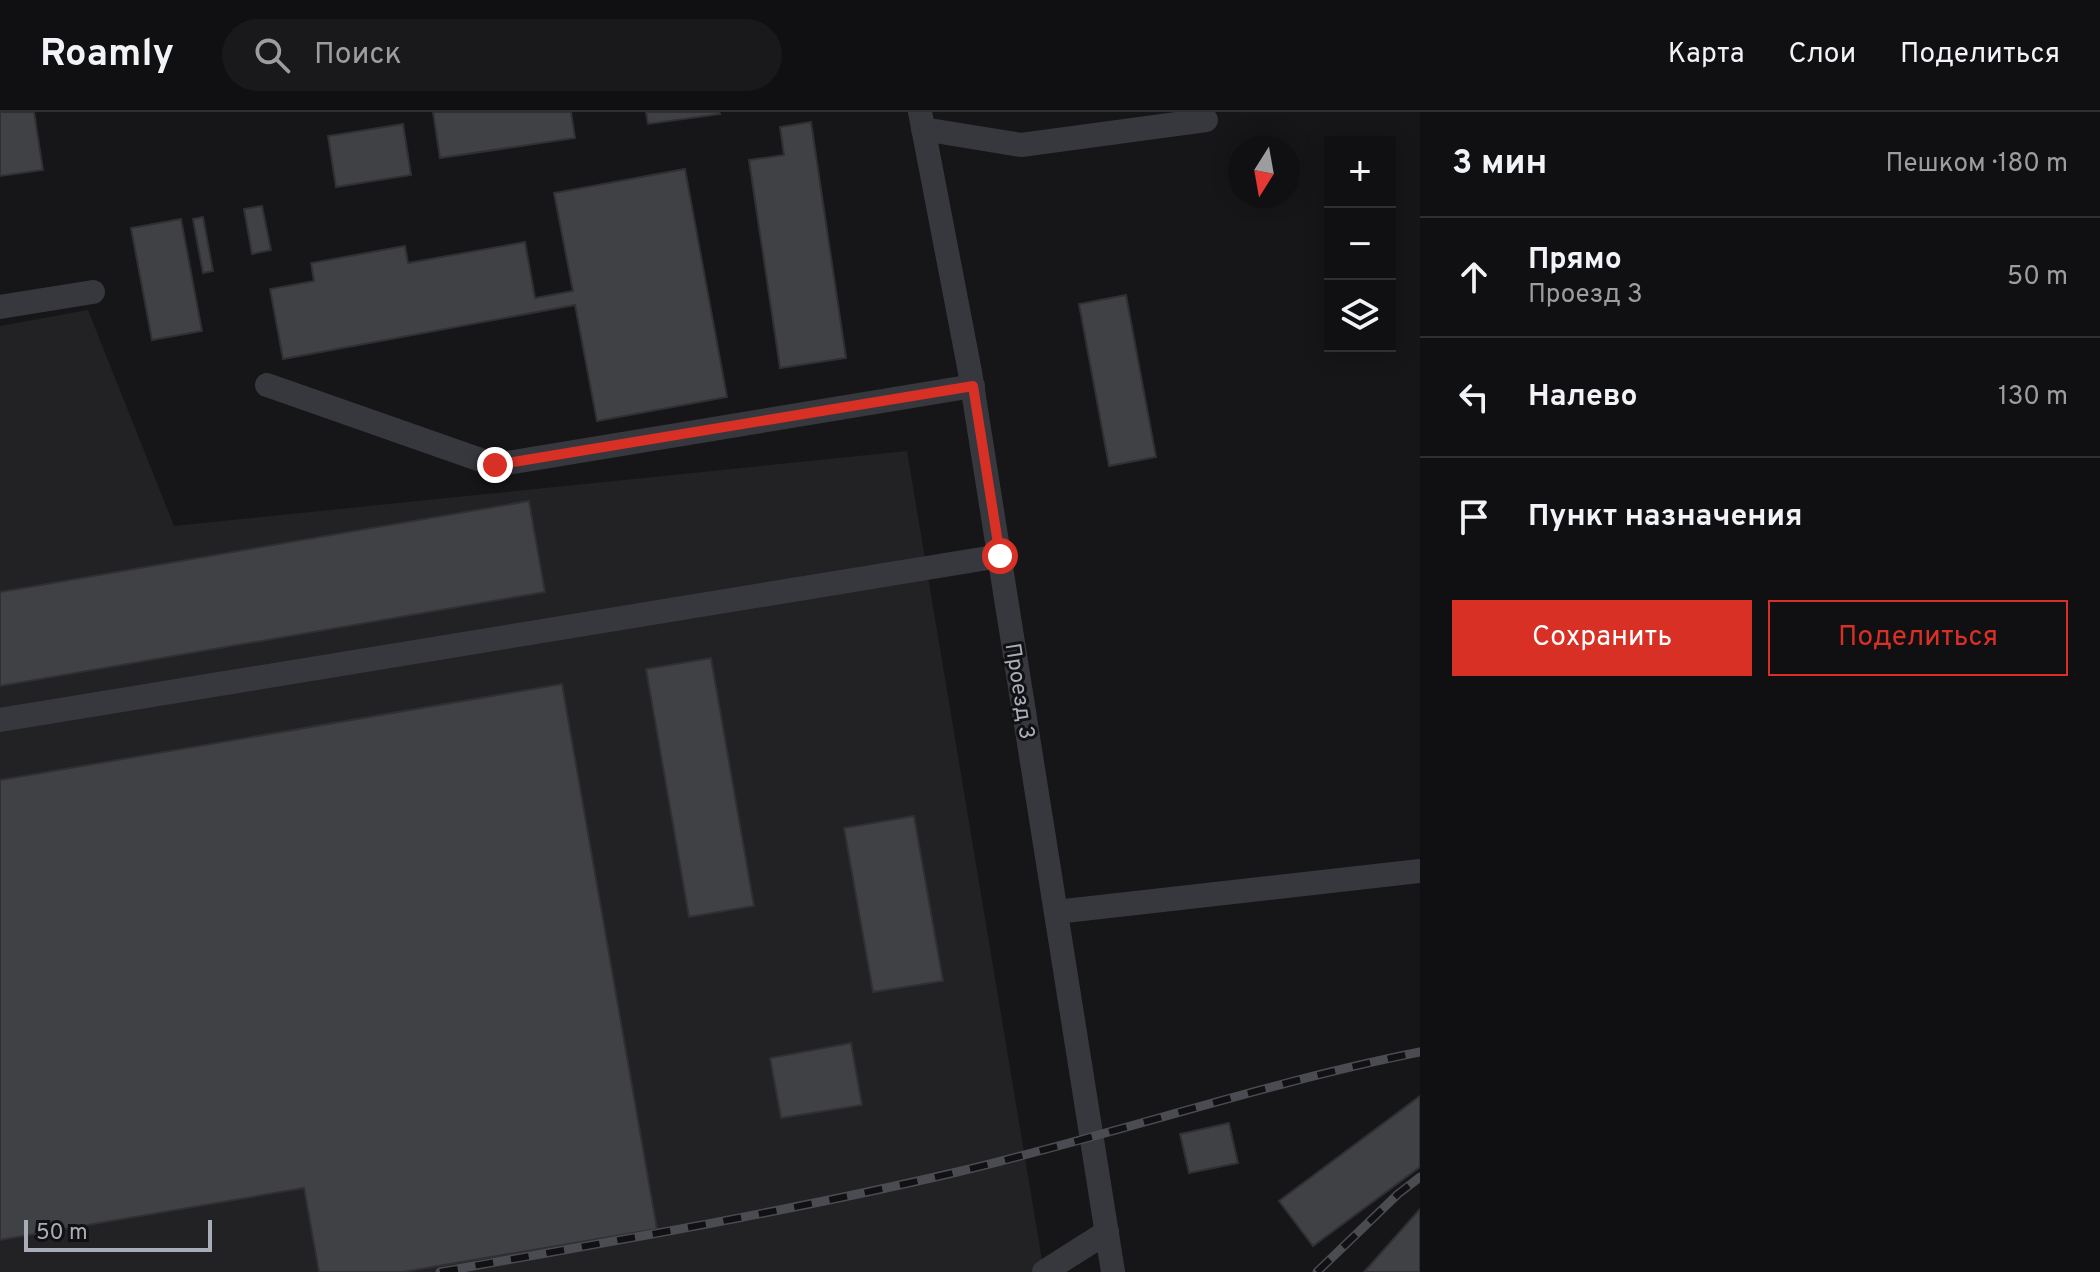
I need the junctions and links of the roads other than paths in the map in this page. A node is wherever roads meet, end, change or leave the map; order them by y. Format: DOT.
graph roads {
  1 [pos="1206,120"];
  2 [pos="922,121"];
  3 [pos="93,292"];
  4 [pos="0,307"];
  5 [pos="267,385"];
  6 [pos="973,386"];
  7 [pos="1000,556"];
  8 [pos="0,720"];
  9 [pos="1420,871"];
  10 [pos="1056,912"];
  11 [pos="1107,1232"];
  12 [pos="1044,1272"];
  13 [pos="1113,1272"];
  1 -- 2 [label="street"];
  2 -- 6 [label="street, Проезд 3"];
  3 -- 4 [label="street"];
  5 -- 6 [label="street"];
  6 -- 7 [label="street, Проезд 3"];
  7 -- 8 [label="street"];
  7 -- 10 [label="street, Проезд 3"];
  9 -- 10 [label="street"];
  10 -- 11 [label="street, Проезд 3"];
  11 -- 12 [label="street"];
  11 -- 13 [label="street, Проезд 3"];
}
